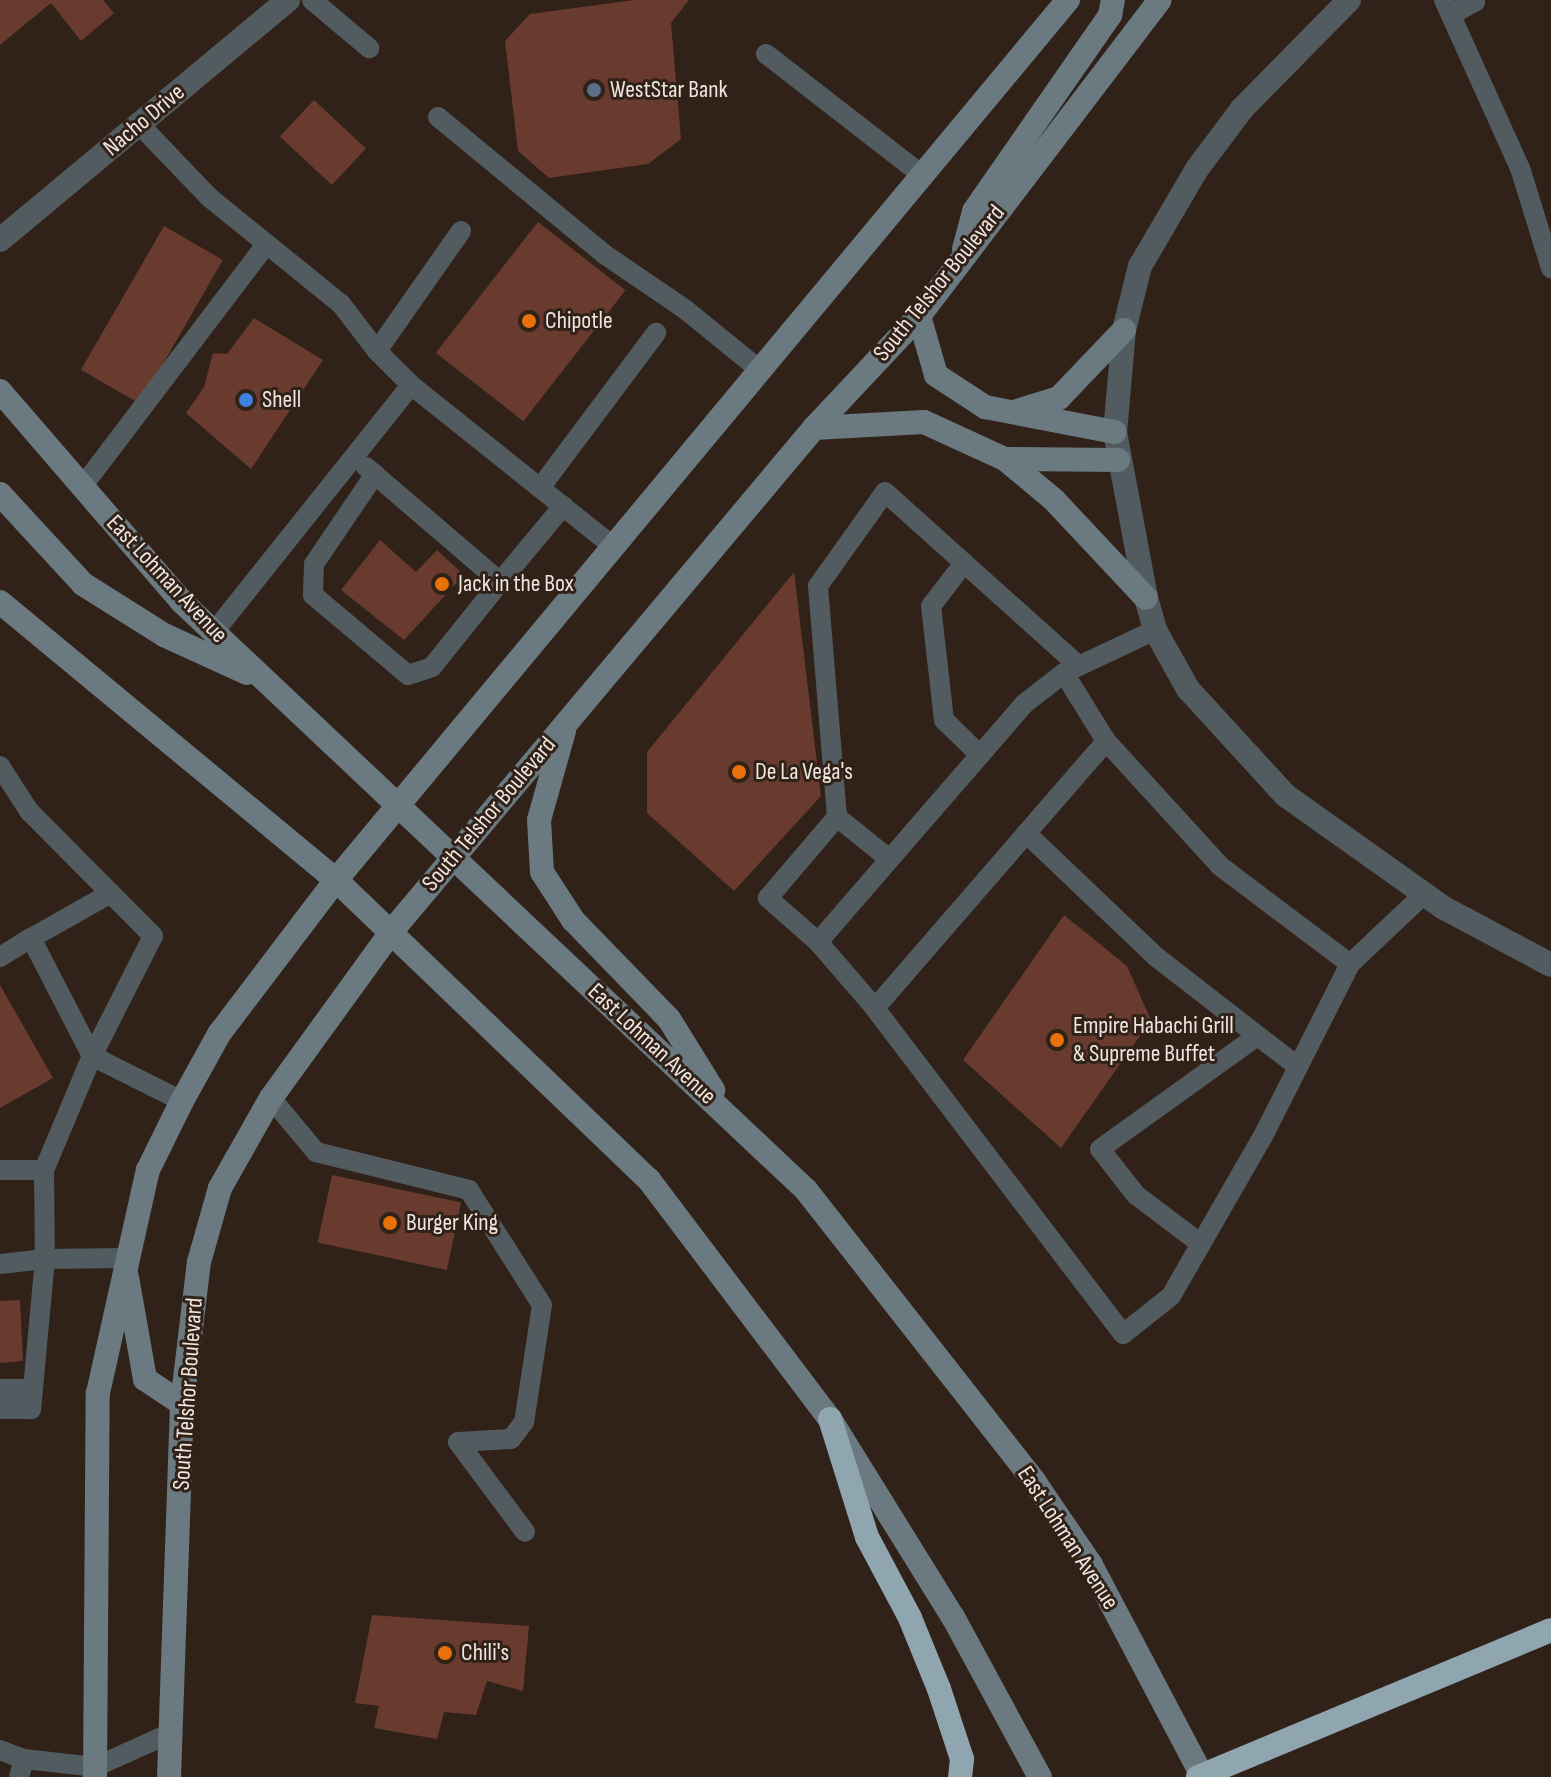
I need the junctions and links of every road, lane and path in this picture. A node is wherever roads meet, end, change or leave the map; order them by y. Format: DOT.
graph roads {
  1 [pos="288,0"];
  2 [pos="312,0"];
  3 [pos="1068,0"];
  4 [pos="1113,0"];
  5 [pos="1160,0"];
  6 [pos="1349,0"];
  7 [pos="1475,2"];
  8 [pos="1449,6"];
  9 [pos="369,48"];
  10 [pos="766,54"];
  11 [pos="438,117"];
  12 [pos="139,124"];
  13 [pos="922,175"];
  14 [pos="461,231"];
  15 [pos="0,240"];
  16 [pos="266,245"];
  17 [pos="962,259"];
  18 [pos="1551,268"];
  19 [pos="919,316"];
  20 [pos="1124,330"];
  21 [pos="656,333"];
  22 [pos="377,351"];
  23 [pos="761,371"];
  24 [pos="411,385"];
  25 [pos="0,391"];
  26 [pos="1012,412"];
  27 [pos="814,428"];
  28 [pos="1115,432"];
  29 [pos="354,456"];
  30 [pos="1005,459"];
  31 [pos="1118,460"];
  32 [pos="375,474"];
  33 [pos="82,487"];
  34 [pos="540,488"];
  35 [pos="0,494"];
  36 [pos="563,506"];
  37 [pos="614,547"];
  38 [pos="964,563"];
  39 [pos="500,582"];
  40 [pos="1146,598"];
  41 [pos="0,602"];
  42 [pos="1155,630"];
  43 [pos="214,632"];
  44 [pos="1071,669"];
  45 [pos="268,682"];
  46 [pos="566,723"];
  47 [pos="1106,741"];
  48 [pos="980,755"];
  49 [pos="0,766"];
  50 [pos="398,806"];
  51 [pos="837,817"];
  52 [pos="1026,833"];
  53 [pos="454,856"];
  54 [pos="889,859"];
  55 [pos="336,880"];
  56 [pos="111,893"];
  57 [pos="1424,894"];
  58 [pos="391,932"];
  59 [pos="31,938"];
  60 [pos="818,942"];
  61 [pos="0,957"];
  62 [pos="1350,964"];
  63 [pos="1551,965"];
  64 [pos="875,1008"];
  65 [pos="1257,1036"];
  66 [pos="92,1056"];
  67 [pos="1298,1067"];
  68 [pos="271,1098"];
  69 [pos="182,1101"];
  70 [pos="731,1119"];
  71 [pos="0,1170"];
  72 [pos="44,1170"];
  73 [pos="1201,1244"];
  74 [pos="125,1258"];
  75 [pos="45,1259"];
  76 [pos="0,1264"];
  77 [pos="0,1389"];
  78 [pos="32,1399"];
  79 [pos="182,1404"];
  80 [pos="0,1409"];
  81 [pos="830,1419"];
  82 [pos="525,1532"];
  83 [pos="1551,1630"];
  84 [pos="173,1732"];
  85 [pos="0,1750"];
  86 [pos="22,1768"];
  87 [pos="95,1772"];
  88 [pos="1202,1776"];
  89 [pos="169,1777"];
  90 [pos="960,1777"];
  91 [pos="1040,1777"];
  1 -- 12 [label="street, Nacho Drive"];
  2 -- 9 [label="lane"];
  3 -- 13 [label="main road"];
  4 -- 17 [label="main road"];
  5 -- 17 [label="main road, South Telshor Boulevard"];
  6 -- 20 [label="street"];
  7 -- 8 [label="lane"];
  8 -- 18 [label="lane"];
  10 -- 13 [label="lane"];
  11 -- 23 [label="lane"];
  12 -- 15 [label="street, Nacho Drive"];
  12 -- 16 [label="lane"];
  13 -- 23 [label="main road"];
  14 -- 22 [label="lane"];
  16 -- 22 [label="lane"];
  16 -- 33 [label="lane"];
  17 -- 19 [label="main road, South Telshor Boulevard"];
  19 -- 26 [label="main road"];
  19 -- 27 [label="main road, South Telshor Boulevard"];
  20 -- 26 [label="main road"];
  20 -- 28 [label="street"];
  21 -- 34 [label="lane"];
  22 -- 24 [label="lane"];
  23 -- 37 [label="main road"];
  24 -- 29 [label="lane"];
  24 -- 34 [label="lane"];
  25 -- 33 [label="main road, East Lohman Avenue"];
  26 -- 28 [label="main road"];
  27 -- 30 [label="main road"];
  27 -- 46 [label="main road, South Telshor Boulevard"];
  28 -- 31 [label="street"];
  29 -- 32 [label="lane"];
  29 -- 43 [label="lane"];
  30 -- 31 [label="main road"];
  30 -- 40 [label="main road"];
  31 -- 40 [label="street"];
  32 -- 39 [label="lane"];
  32 -- 39 [label="lane"];
  33 -- 43 [label="main road, East Lohman Avenue"];
  34 -- 36 [label="lane"];
  35 -- 45 [label="main road"];
  36 -- 37 [label="lane"];
  36 -- 39 [label="lane"];
  37 -- 50 [label="main road"];
  38 -- 44 [label="lane"];
  38 -- 48 [label="lane"];
  38 -- 51 [label="lane"];
  40 -- 42 [label="street"];
  41 -- 55 [label="main road"];
  42 -- 44 [label="lane"];
  42 -- 57 [label="street"];
  43 -- 45 [label="main road, East Lohman Avenue"];
  44 -- 47 [label="lane"];
  44 -- 48 [label="lane"];
  45 -- 50 [label="main road, East Lohman Avenue"];
  46 -- 53 [label="main road, South Telshor Boulevard"];
  46 -- 70 [label="main road"];
  47 -- 52 [label="lane"];
  47 -- 62 [label="lane"];
  48 -- 54 [label="lane"];
  49 -- 56 [label="lane"];
  50 -- 53 [label="main road, East Lohman Avenue"];
  50 -- 55 [label="main road"];
  51 -- 54 [label="lane"];
  51 -- 60 [label="lane"];
  52 -- 64 [label="lane"];
  52 -- 65 [label="lane"];
  53 -- 58 [label="main road, South Telshor Boulevard"];
  53 -- 70 [label="main road, East Lohman Avenue"];
  54 -- 60 [label="lane"];
  55 -- 58 [label="main road"];
  55 -- 69 [label="main road"];
  56 -- 59 [label="lane"];
  56 -- 66 [label="lane"];
  57 -- 62 [label="lane"];
  57 -- 63 [label="street"];
  58 -- 68 [label="main road, South Telshor Boulevard"];
  58 -- 81 [label="main road"];
  59 -- 61 [label="lane"];
  59 -- 66 [label="lane"];
  60 -- 64 [label="lane"];
  62 -- 67 [label="lane"];
  64 -- 73 [label="lane"];
  65 -- 67 [label="lane"];
  65 -- 73 [label="lane"];
  66 -- 69 [label="lane"];
  66 -- 72 [label="lane"];
  67 -- 73 [label="lane"];
  68 -- 79 [label="main road, South Telshor Boulevard"];
  68 -- 82 [label="lane"];
  69 -- 74 [label="main road"];
  70 -- 88 [label="main road, East Lohman Avenue"];
  71 -- 72 [label="lane"];
  72 -- 75 [label="lane"];
  74 -- 75 [label="lane"];
  74 -- 79 [label="main road"];
  74 -- 87 [label="main road"];
  75 -- 76 [label="lane"];
  75 -- 78 [label="lane"];
  77 -- 78 [label="lane"];
  78 -- 80 [label="lane"];
  79 -- 84 [label="main road, South Telshor Boulevard"];
  81 -- 90 [label="highway"];
  81 -- 91 [label="main road"];
  83 -- 88 [label="highway"];
  84 -- 87 [label="lane"];
  84 -- 89 [label="main road, South Telshor Boulevard"];
  85 -- 86 [label="lane"];
  86 -- 87 [label="lane"];
}
